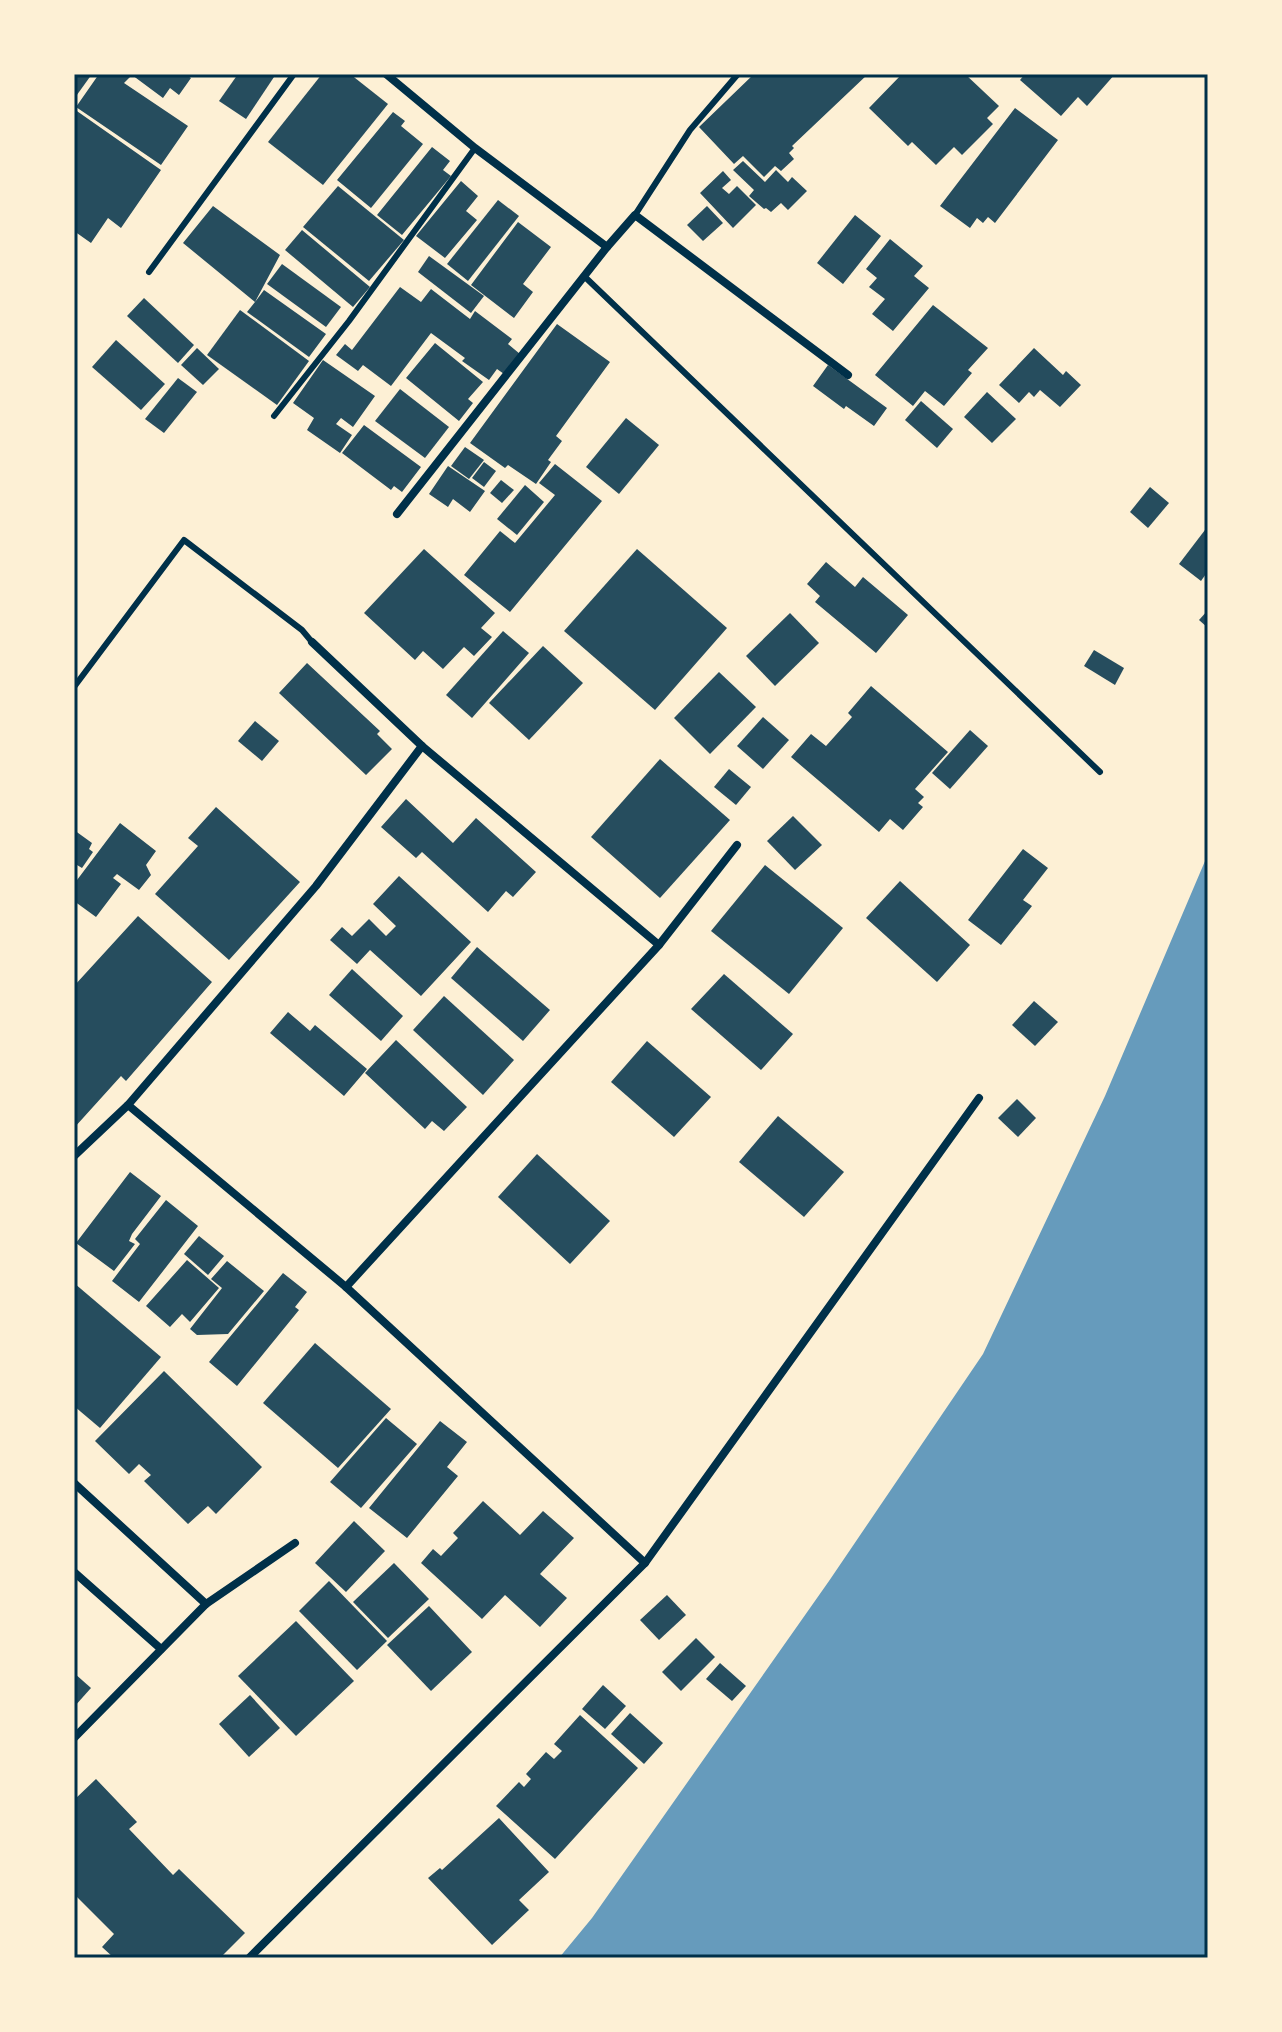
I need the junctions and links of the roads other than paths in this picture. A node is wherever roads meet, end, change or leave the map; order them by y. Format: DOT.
graph roads {
  1 [pos="294,74"];
  2 [pos="386,74"];
  3 [pos="738,74"];
  4 [pos="475,148"];
  5 [pos="635,215"];
  6 [pos="607,247"];
  7 [pos="149,272"];
  8 [pos="584,276"];
  9 [pos="848,375"];
  10 [pos="274,416"];
  11 [pos="397,514"];
  12 [pos="312,642"];
  13 [pos="74,687"];
  14 [pos="422,746"];
  15 [pos="1100,772"];
  16 [pos="737,845"];
  17 [pos="659,945"];
  18 [pos="979,1098"];
  19 [pos="128,1105"];
  20 [pos="74,1156"];
  21 [pos="346,1287"];
  22 [pos="74,1483"];
  23 [pos="295,1543"];
  24 [pos="645,1563"];
  25 [pos="74,1572"];
  26 [pos="206,1604"];
  27 [pos="161,1649"];
  28 [pos="74,1738"];
  29 [pos="249,1958"];
  1 -- 7 [label="lane"];
  2 -- 4 [label="street"];
  3 -- 5 [label="lane"];
  4 -- 6 [label="street"];
  4 -- 10 [label="lane"];
  5 -- 6 [label="street"];
  5 -- 9 [label="street"];
  6 -- 8 [label="street"];
  8 -- 11 [label="street"];
  8 -- 15 [label="lane"];
  12 -- 13 [label="lane"];
  12 -- 14 [label="street"];
  14 -- 17 [label="street"];
  14 -- 19 [label="street"];
  16 -- 17 [label="street"];
  17 -- 21 [label="street"];
  18 -- 24 [label="street"];
  19 -- 20 [label="street"];
  19 -- 21 [label="street"];
  21 -- 24 [label="street"];
  22 -- 26 [label="street"];
  23 -- 26 [label="street"];
  24 -- 29 [label="street"];
  25 -- 27 [label="street"];
  26 -- 27 [label="street"];
  27 -- 28 [label="street"];
}
